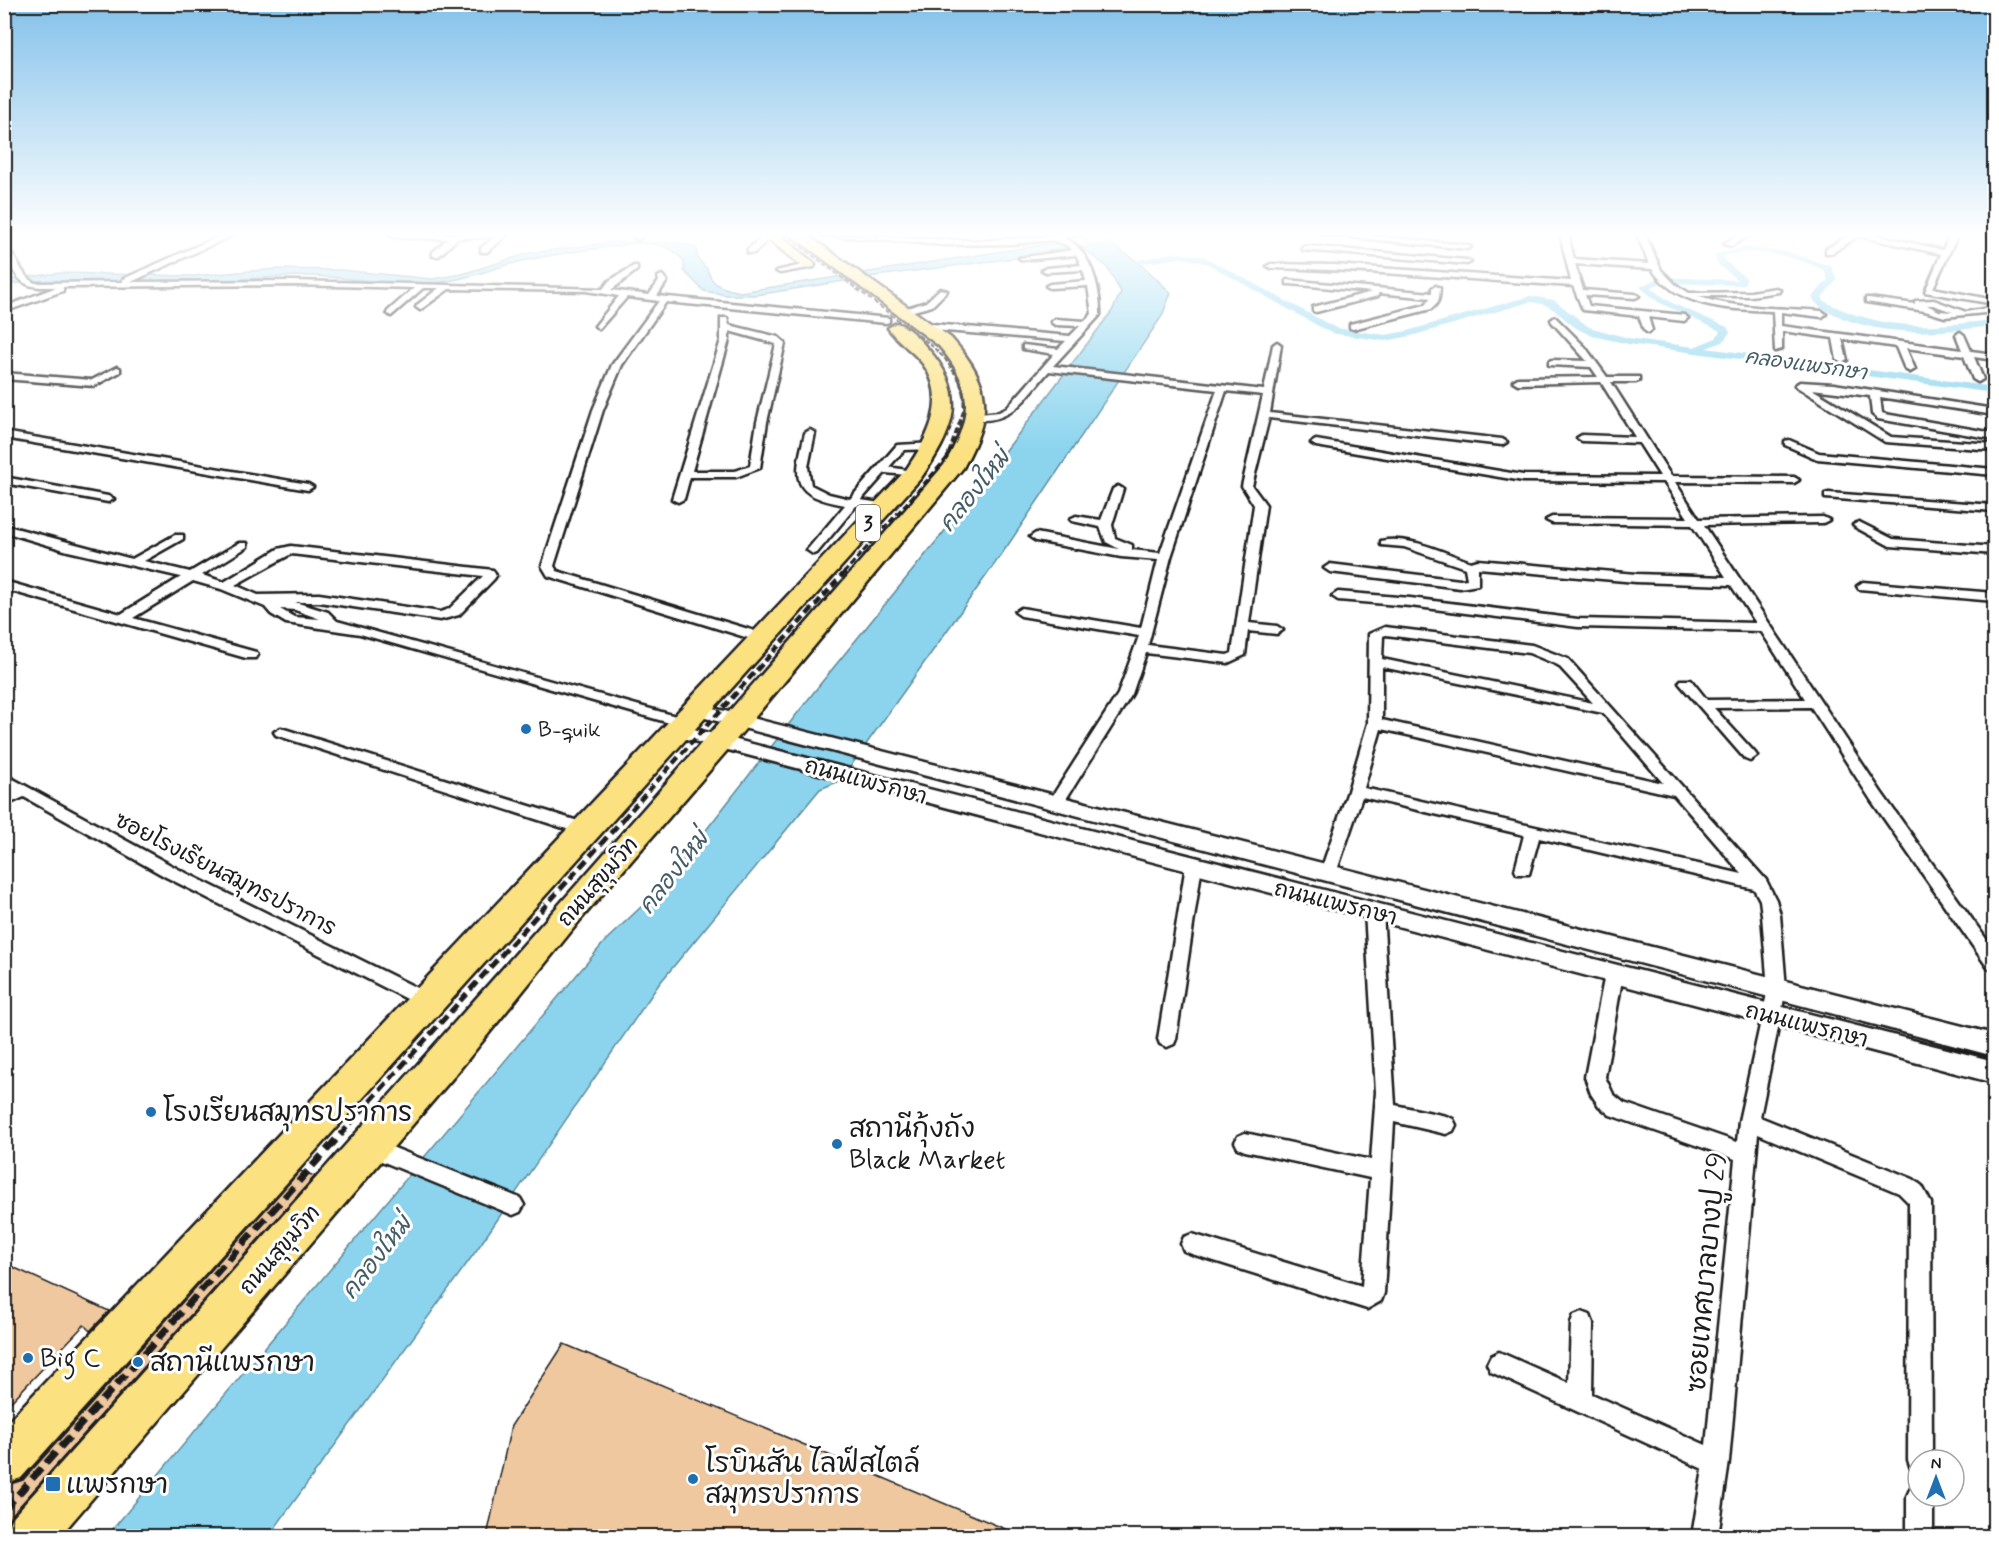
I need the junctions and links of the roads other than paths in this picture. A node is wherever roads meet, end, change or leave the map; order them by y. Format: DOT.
graph roads {
  1 [pos="729,305"];
  2 [pos="400,306"];
  3 [pos="615,306"];
  4 [pos="659,306"];
  5 [pos="743,306"];
  6 [pos="881,306"];
  7 [pos="923,306"];
  8 [pos="1096,306"];
  9 [pos="1330,306"];
  10 [pos="1430,306"];
  11 [pos="1583,306"];
  12 [pos="1721,306"];
  13 [pos="1908,306"];
  14 [pos="1317,309"];
  15 [pos="1777,309"];
  16 [pos="1995,310"];
  17 [pos="391,314"];
  18 [pos="1822,314"];
  19 [pos="1643,315"];
  20 [pos="894,316"];
  21 [pos="1684,318"];
  22 [pos="1555,320"];
  23 [pos="1055,322"];
  24 [pos="1089,324"];
  25 [pos="599,326"];
  26 [pos="921,326"];
  27 [pos="1353,326"];
  28 [pos="724,327"];
  29 [pos="1777,328"];
  30 [pos="1647,330"];
  31 [pos="1960,335"];
  32 [pos="1837,336"];
  33 [pos="1072,339"];
  34 [pos="1276,345"];
  35 [pos="1900,345"];
  36 [pos="1026,346"];
  37 [pos="1778,349"];
  38 [pos="1060,352"];
  39 [pos="1968,354"];
  40 [pos="1995,357"];
  41 [pos="1842,360"];
  42 [pos="1552,363"];
  43 [pos="1594,364"];
  44 [pos="1046,368"];
  45 [pos="1910,369"];
  46 [pos="117,370"];
  47 [pos="4,376"];
  48 [pos="1636,379"];
  49 [pos="1978,379"];
  50 [pos="1518,381"];
  51 [pos="1607,381"];
  52 [pos="94,383"];
  53 [pos="1222,388"];
  54 [pos="1268,393"];
  55 [pos="1875,393"];
  56 [pos="74,394"];
  57 [pos="1994,413"];
  58 [pos="1265,415"];
  59 [pos="974,417"];
  60 [pos="810,433"];
  61 [pos="4,435"];
  62 [pos="1995,436"];
  63 [pos="1582,438"];
  64 [pos="1642,440"];
  65 [pos="1502,442"];
  66 [pos="1316,443"];
  67 [pos="1789,443"];
  68 [pos="1408,445"];
  69 [pos="934,446"];
  70 [pos="1995,447"];
  71 [pos="882,469"];
  72 [pos="1995,472"];
  73 [pos="686,474"];
  74 [pos="914,474"];
  75 [pos="4,480"];
  76 [pos="1670,480"];
  77 [pos="1794,480"];
  78 [pos="308,487"];
  79 [pos="1118,489"];
  80 [pos="1828,496"];
  81 [pos="108,499"];
  82 [pos="678,499"];
  83 [pos="854,502"];
  84 [pos="883,506"];
  85 [pos="1995,508"];
  86 [pos="1076,519"];
  87 [pos="1552,520"];
  88 [pos="1822,520"];
  89 [pos="1696,522"];
  90 [pos="1106,524"];
  91 [pos="1859,525"];
  92 [pos="4,528"];
  93 [pos="179,537"];
  94 [pos="1036,537"];
  95 [pos="1385,543"];
  96 [pos="243,545"];
  97 [pos="813,550"];
  98 [pos="1995,551"];
  99 [pos="1166,555"];
  100 [pos="133,563"];
  101 [pos="1471,566"];
  102 [pos="1330,568"];
  103 [pos="191,576"];
  104 [pos="1734,581"];
  105 [pos="4,585"];
  106 [pos="225,586"];
  107 [pos="1863,586"];
  108 [pos="1338,596"];
  109 [pos="1995,597"];
  110 [pos="263,602"];
  111 [pos="1021,612"];
  112 [pos="122,619"];
  113 [pos="1242,626"];
  114 [pos="1763,627"];
  115 [pos="1277,630"];
  116 [pos="1146,633"];
  117 [pos="763,638"];
  118 [pos="1140,648"];
  119 [pos="251,655"];
  120 [pos="1377,662"];
  121 [pos="1686,683"];
  122 [pos="1816,703"];
  123 [pos="1703,704"];
  124 [pos="1608,710"];
  125 [pos="687,721"];
  126 [pos="1375,723"];
  127 [pos="729,731"];
  128 [pos="281,732"];
  129 [pos="1750,756"];
  130 [pos="4,779"];
  131 [pos="24,791"];
  132 [pos="1356,791"];
  133 [pos="1678,791"];
  134 [pos="4,801"];
  135 [pos="1056,803"];
  136 [pos="588,830"];
  137 [pos="1532,832"];
  138 [pos="632,842"];
  139 [pos="1194,865"];
  140 [pos="1523,870"];
  141 [pos="1328,873"];
  142 [pos="1760,884"];
  143 [pos="1374,912"];
  144 [pos="1995,963"];
  145 [pos="1614,974"];
  146 [pos="1777,989"];
  147 [pos="429,1002"];
  148 [pos="1772,1015"];
  149 [pos="1167,1039"];
  150 [pos="1995,1045"];
  151 [pos="1995,1072"];
  152 [pos="1385,1111"];
  153 [pos="1749,1121"];
  154 [pos="1446,1125"];
  155 [pos="1245,1142"];
  156 [pos="385,1153"];
  157 [pos="1746,1154"];
  158 [pos="1381,1171"];
  159 [pos="513,1205"];
  160 [pos="1192,1244"];
  161 [pos="1582,1323"];
  162 [pos="1499,1364"];
  163 [pos="1580,1400"];
  164 [pos="1920,1448"];
  165 [pos="4,1461"];
  166 [pos="1717,1462"];
  167 [pos="1920,1508"];
  168 [pos="28,1536"];
  169 [pos="1705,1536"];
  170 [pos="1920,1536"];
  1 -- 28 [label="street"];
  2 -- 17 [label="street"];
  3 -- 25 [label="street"];
  4 -- 117 [label="street"];
  5 -- 20 [label="street"];
  6 -- 20 [label="highway, ถนนสุขุมวิท / 3"];
  7 -- 20 [label="street"];
  8 -- 24 [label="street"];
  9 -- 14 [label="street"];
  10 -- 27 [label="street"];
  11 -- 19 [label="street"];
  12 -- 15 [label="street"];
  13 -- 16 [label="street"];
  15 -- 18 [label="street"];
  15 -- 29 [label="street"];
  19 -- 21 [label="street"];
  19 -- 30 [label="street"];
  20 -- 26 [label="highway, ถนนสุขุมวิท / 3"];
  20 -- 69 [label="highway, ถนนสุขุมวิท / 3"];
  22 -- 43 [label="street"];
  23 -- 24 [label="street"];
  24 -- 33 [label="street"];
  26 -- 33 [label="street"];
  26 -- 59 [label="highway, ถนนสุขุมวิท / 3"];
  28 -- 73 [label="street"];
  28 -- 73 [label="street"];
  29 -- 32 [label="street"];
  29 -- 37 [label="street"];
  31 -- 39 [label="street"];
  32 -- 35 [label="street"];
  32 -- 41 [label="street"];
  33 -- 38 [label="street"];
  34 -- 54 [label="street"];
  35 -- 39 [label="street"];
  35 -- 45 [label="street"];
  36 -- 38 [label="street"];
  38 -- 44 [label="street"];
  39 -- 40 [label="street"];
  39 -- 49 [label="street"];
  42 -- 43 [label="street"];
  43 -- 51 [label="street"];
  44 -- 53 [label="street"];
  44 -- 59 [label="street"];
  46 -- 52 [label="street"];
  47 -- 52 [label="street"];
  48 -- 51 [label="street"];
  50 -- 51 [label="street"];
  51 -- 64 [label="street"];
  52 -- 56 [label="street"];
  53 -- 54 [label="street"];
  53 -- 99 [label="street"];
  54 -- 58 [label="street"];
  55 -- 57 [label="street"];
  55 -- 62 [label="street"];
  55 -- 70 [label="street"];
  58 -- 68 [label="street"];
  58 -- 113 [label="street"];
  59 -- 127 [label="highway, ถนนสุขุมวิท / 3"];
  60 -- 83 [label="street"];
  61 -- 78 [label="street"];
  63 -- 64 [label="street"];
  64 -- 76 [label="street"];
  65 -- 68 [label="street"];
  66 -- 68 [label="street"];
  67 -- 72 [label="street"];
  68 -- 76 [label="street"];
  69 -- 71 [label="street"];
  69 -- 74 [label="highway, ถนนสุขุมวิท / 3"];
  71 -- 74 [label="street"];
  71 -- 83 [label="street"];
  73 -- 82 [label="street"];
  74 -- 84 [label="highway, ถนนสุขุมวิท / 3"];
  75 -- 81 [label="street"];
  76 -- 77 [label="street"];
  76 -- 89 [label="street"];
  79 -- 90 [label="street"];
  80 -- 85 [label="street"];
  83 -- 84 [label="street"];
  83 -- 97 [label="street"];
  84 -- 117 [label="highway, ถนนสุขุมวิท / 3"];
  86 -- 90 [label="street"];
  87 -- 89 [label="street"];
  88 -- 89 [label="street"];
  89 -- 104 [label="street"];
  90 -- 99 [label="street"];
  91 -- 98 [label="street"];
  92 -- 100 [label="street"];
  93 -- 100 [label="street"];
  94 -- 99 [label="street"];
  95 -- 101 [label="street"];
  96 -- 103 [label="street"];
  99 -- 116 [label="street"];
  100 -- 103 [label="street"];
  101 -- 102 [label="street"];
  101 -- 104 [label="street"];
  103 -- 106 [label="street"];
  103 -- 112 [label="street"];
  104 -- 114 [label="street"];
  105 -- 112 [label="street"];
  106 -- 110 [label="street"];
  106 -- 110 [label="street"];
  107 -- 109 [label="street"];
  108 -- 114 [label="street"];
  110 -- 125 [label="street"];
  111 -- 116 [label="street"];
  112 -- 119 [label="street"];
  113 -- 115 [label="street"];
  113 -- 118 [label="street"];
  114 -- 122 [label="street"];
  116 -- 118 [label="street"];
  117 -- 125 [label="highway, ถนนสุขุมวิท / 3"];
  118 -- 135 [label="street"];
  120 -- 124 [label="street"];
  120 -- 124 [label="street"];
  120 -- 126 [label="street"];
  121 -- 123 [label="street"];
  122 -- 123 [label="street"];
  122 -- 144 [label="street"];
  123 -- 129 [label="street"];
  124 -- 133 [label="street"];
  125 -- 127 [label="main road, ถนนแพรกษา"];
  125 -- 127 [label="main road, ถนนแพรกษา"];
  125 -- 136 [label="highway, ถนนสุขุมวิท / 3"];
  126 -- 132 [label="street"];
  126 -- 133 [label="street"];
  127 -- 135 [label="main road, ถนนแพรกษา"];
  127 -- 138 [label="highway, ถนนสุขุมวิท / 3"];
  127 -- 139 [label="main road, ถนนแพรกษา"];
  128 -- 136 [label="street"];
  130 -- 131 [label="street, ซอยโรงเรียนสมุทรปราการ"];
  131 -- 134 [label="street"];
  131 -- 147 [label="street, ซอยโรงเรียนสมุทรปราการ"];
  132 -- 137 [label="street"];
  132 -- 141 [label="street"];
  133 -- 142 [label="street"];
  135 -- 141 [label="main road, ถนนแพรกษา"];
  136 -- 138 [label="highway"];
  136 -- 147 [label="highway, ถนนสุขุมวิท / 3"];
  137 -- 140 [label="street"];
  137 -- 142 [label="street"];
  138 -- 156 [label="highway, ถนนสุขุมวิท / 3"];
  139 -- 143 [label="main road, ถนนแพรกษา"];
  139 -- 149 [label="street"];
  141 -- 146 [label="main road, ถนนแพรกษา"];
  142 -- 146 [label="street, ซอยเทศบาลบางปู 29"];
  143 -- 145 [label="main road, ถนนแพรกษา"];
  143 -- 152 [label="street"];
  145 -- 148 [label="main road, ถนนแพรกษา"];
  145 -- 157 [label="street"];
  146 -- 148 [label="street, ซอยเทศบาลบางปู 29"];
  146 -- 150 [label="main road, ถนนแพรกษา"];
  147 -- 165 [label="highway, ถนนสุขุมวิท / 3"];
  148 -- 151 [label="main road, ถนนแพรกษา"];
  148 -- 153 [label="street, ซอยเทศบาลบางปู 29"];
  152 -- 154 [label="street"];
  152 -- 158 [label="street"];
  153 -- 157 [label="street, ซอยเทศบาลบางปู 29"];
  153 -- 164 [label="street"];
  155 -- 158 [label="street"];
  156 -- 159 [label="street"];
  156 -- 168 [label="highway, ถนนสุขุมวิท / 3"];
  157 -- 166 [label="street, ซอยเทศบาลบางปู 29"];
  158 -- 160 [label="street"];
  161 -- 163 [label="street"];
  162 -- 163 [label="street"];
  163 -- 166 [label="street"];
  166 -- 169 [label="street, ซอยเทศบาลบางปู 29"];
  167 -- 170 [label="street"];
}
